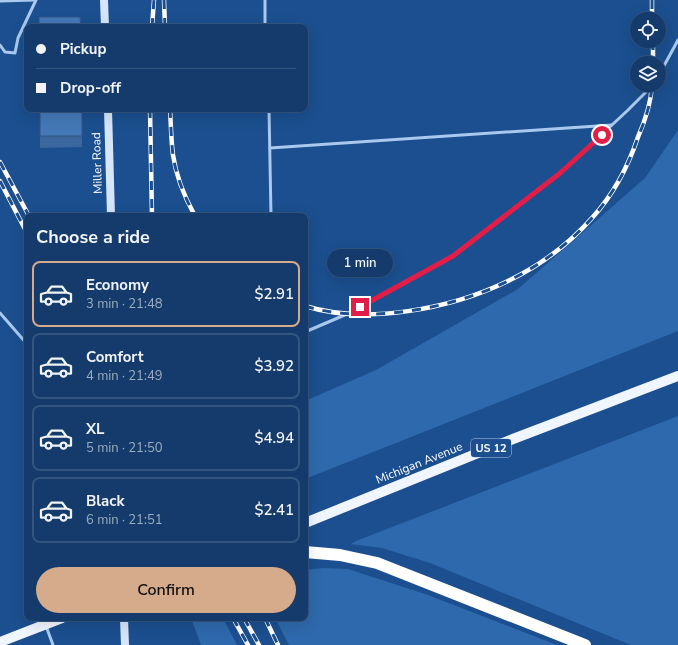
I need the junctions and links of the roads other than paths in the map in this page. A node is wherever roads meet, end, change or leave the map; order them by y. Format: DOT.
graph roads {
  1 [pos="36,0"];
  2 [pos="104,0"];
  3 [pos="265,0"];
  4 [pos="0,1"];
  5 [pos="25,24"];
  6 [pos="105,24"];
  7 [pos="265,24"];
  8 [pos="24,25"];
  9 [pos="678,40"];
  10 [pos="0,45"];
  11 [pos="666,62"];
  12 [pos="646,92"];
  13 [pos="108,112"];
  14 [pos="269,112"];
  15 [pos="612,125"];
  16 [pos="270,148"];
  17 [pos="111,213"];
  18 [pos="272,213"];
  19 [pos="0,312"];
  20 [pos="308,331"];
  21 [pos="24,340"];
  22 [pos="678,376"];
  23 [pos="308,522"];
  24 [pos="308,552"];
  25 [pos="55,621"];
  26 [pos="124,621"];
  27 [pos="45,625"];
  28 [pos="0,642"];
  29 [pos="53,645"];
  30 [pos="125,645"];
  31 [pos="585,645"];
  1 -- 4 [label="lane"];
  1 -- 5 [label="lane"];
  2 -- 6 [label="street"];
  3 -- 7 [label="lane"];
  8 -- 10 [label="lane"];
  9 -- 11 [label="lane"];
  12 -- 15 [label="lane"];
  13 -- 17 [label="street, Miller Road"];
  14 -- 16 [label="lane"];
  15 -- 16 [label="lane"];
  15 -- 20 [label="lane"];
  16 -- 18 [label="lane"];
  19 -- 21 [label="lane"];
  22 -- 23 [label="main road, Michigan Avenue / US 12"];
  24 -- 31 [label="highway"];
  25 -- 27 [label="main road"];
  26 -- 30 [label="street"];
  27 -- 28 [label="main road"];
  27 -- 29 [label="lane"];
}
